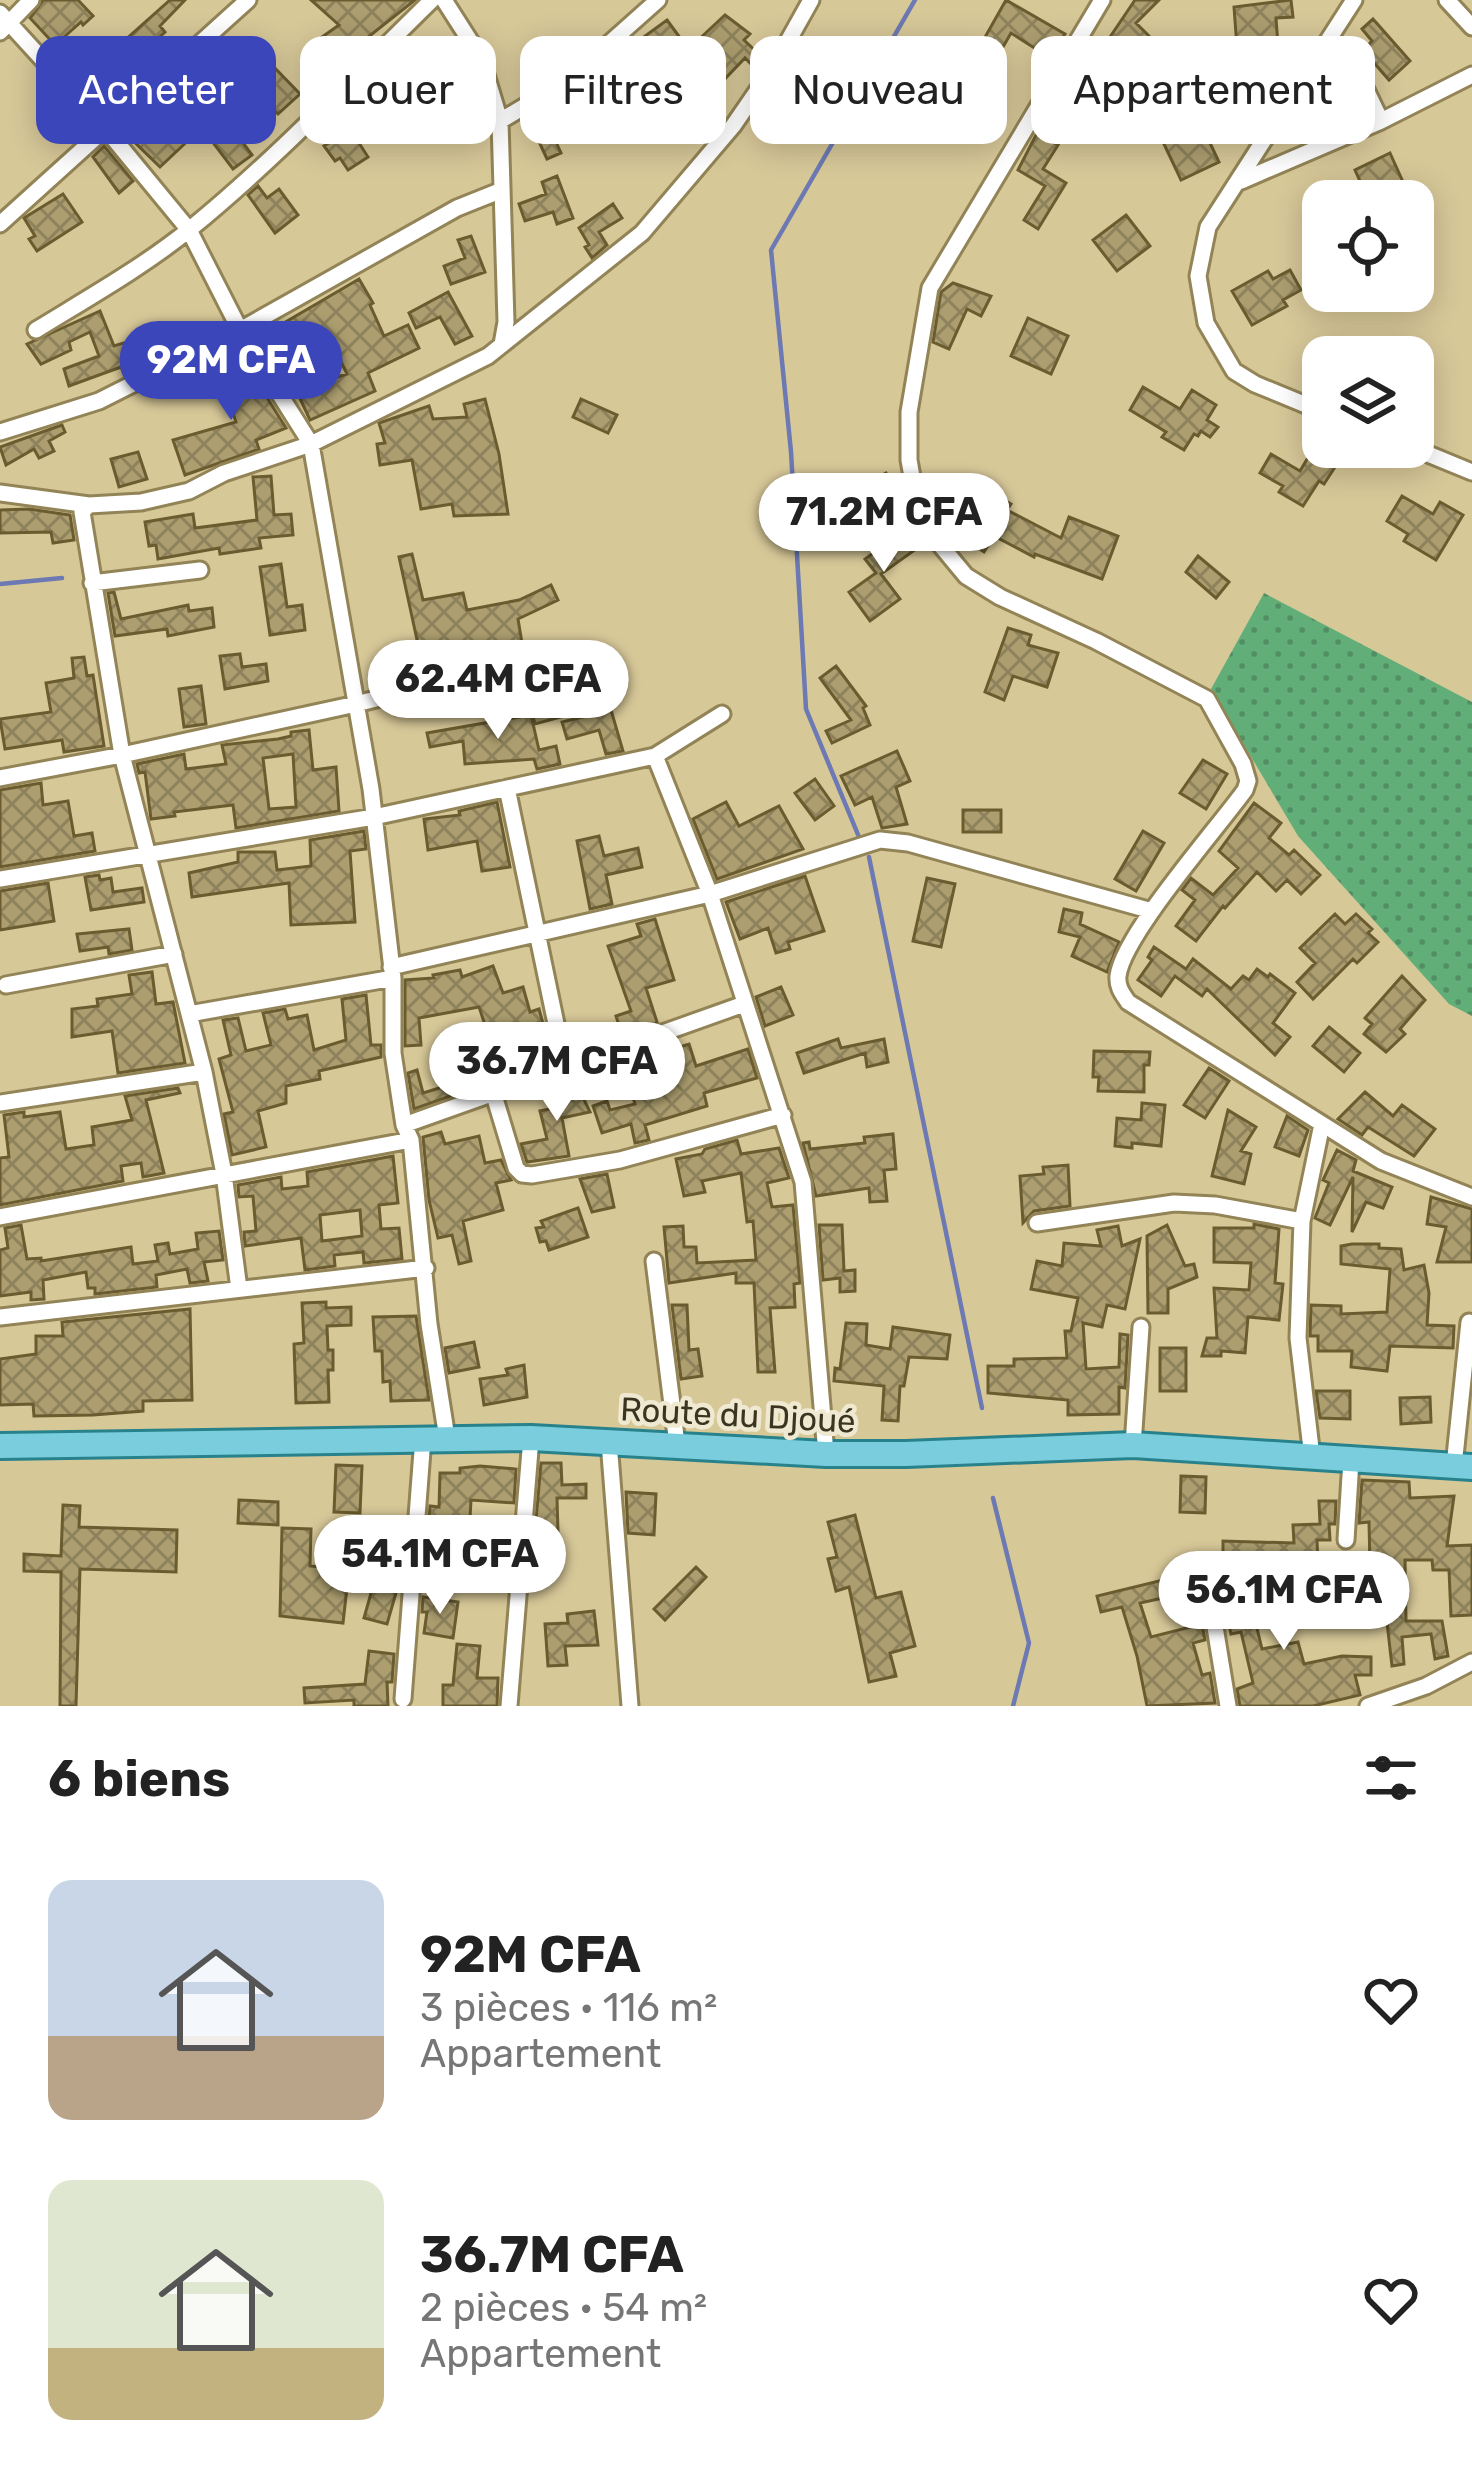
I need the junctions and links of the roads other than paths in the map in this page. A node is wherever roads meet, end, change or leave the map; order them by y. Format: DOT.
graph roads {
  1 [pos="31,0"];
  2 [pos="248,0"];
  3 [pos="432,0"];
  4 [pos="444,0"];
  5 [pos="658,0"];
  6 [pos="811,0"];
  7 [pos="1102,0"];
  8 [pos="1354,0"];
  9 [pos="1448,0"];
  10 [pos="3,23"];
  11 [pos="1472,27"];
  12 [pos="210,36"];
  13 [pos="1331,36"];
  14 [pos="36,57"];
  15 [pos="1472,75"];
  16 [pos="1375,107"];
  17 [pos="500,121"];
  18 [pos="1382,121"];
  19 [pos="88,144"];
  20 [pos="118,144"];
  21 [pos="1263,144"];
  22 [pos="1240,181"];
  23 [pos="502,190"];
  24 [pos="0,224"];
  25 [pos="189,230"];
  26 [pos="36,330"];
  27 [pos="240,330"];
  28 [pos="502,344"];
  29 [pos="1302,403"];
  30 [pos="0,432"];
  31 [pos="311,444"];
  32 [pos="1434,456"];
  33 [pos="1472,472"];
  34 [pos="0,493"];
  35 [pos="89,506"];
  36 [pos="200,570"];
  37 [pos="92,583"];
  38 [pos="550,655"];
  39 [pos="356,704"];
  40 [pos="722,714"];
  41 [pos="122,755"];
  42 [pos="656,756"];
  43 [pos="0,778"];
  44 [pos="507,788"];
  45 [pos="374,817"];
  46 [pos="148,855"];
  47 [pos="0,880"];
  48 [pos="710,894"];
  49 [pos="1152,911"];
  50 [pos="535,934"];
  51 [pos="174,954"];
  52 [pos="392,972"];
  53 [pos="6,985"];
  54 [pos="745,1004"];
  55 [pos="189,1015"];
  56 [pos="565,1067"];
  57 [pos="204,1072"];
  58 [pos="493,1092"];
  59 [pos="0,1103"];
  60 [pos="783,1115"];
  61 [pos="1322,1124"];
  62 [pos="408,1132"];
  63 [pos="224,1174"];
  64 [pos="1472,1197"];
  65 [pos="0,1217"];
  66 [pos="1302,1221"];
  67 [pos="1037,1223"];
  68 [pos="654,1261"];
  69 [pos="426,1268"];
  70 [pos="239,1289"];
  71 [pos="0,1317"];
  72 [pos="1469,1322"];
  73 [pos="1141,1327"];
  74 [pos="435,1438"];
  75 [pos="531,1438"];
  76 [pos="609,1442"];
  77 [pos="677,1444"];
  78 [pos="1133,1445"];
  79 [pos="0,1446"];
  80 [pos="826,1454"];
  81 [pos="1312,1457"];
  82 [pos="1351,1460"];
  83 [pos="1463,1466"];
  84 [pos="1346,1540"];
  85 [pos="1207,1578"];
  86 [pos="1472,1663"];
  87 [pos="1426,1686"];
  88 [pos="403,1700"];
  89 [pos="509,1706"];
  90 [pos="630,1706"];
  91 [pos="1228,1706"];
  92 [pos="1368,1706"];
  93 [pos="1416,1706"];
  1 -- 10 [label="street"];
  2 -- 12 [label="street"];
  3 -- 25 [label="street"];
  4 -- 17 [label="street"];
  5 -- 17 [label="street"];
  6 -- 28 [label="street"];
  7 -- 49 [label="street"];
  8 -- 13 [label="street"];
  9 -- 11 [label="street"];
  10 -- 14 [label="street"];
  15 -- 18 [label="street"];
  16 -- 18 [label="street"];
  17 -- 23 [label="street"];
  18 -- 22 [label="street"];
  19 -- 24 [label="street"];
  20 -- 25 [label="street"];
  21 -- 22 [label="street"];
  22 -- 29 [label="street"];
  23 -- 27 [label="street"];
  23 -- 28 [label="street"];
  25 -- 26 [label="street"];
  25 -- 27 [label="street"];
  27 -- 30 [label="street"];
  27 -- 31 [label="street"];
  28 -- 31 [label="street"];
  31 -- 35 [label="street"];
  31 -- 39 [label="street"];
  32 -- 33 [label="street"];
  34 -- 35 [label="street"];
  35 -- 37 [label="street"];
  36 -- 37 [label="street"];
  37 -- 41 [label="street"];
  38 -- 39 [label="street"];
  39 -- 41 [label="street"];
  39 -- 45 [label="street"];
  40 -- 42 [label="street"];
  41 -- 43 [label="street"];
  41 -- 46 [label="street"];
  42 -- 44 [label="street"];
  42 -- 48 [label="street"];
  44 -- 45 [label="street"];
  44 -- 50 [label="street"];
  45 -- 46 [label="street"];
  45 -- 52 [label="street"];
  46 -- 47 [label="street"];
  46 -- 51 [label="street"];
  48 -- 49 [label="street"];
  48 -- 50 [label="street"];
  48 -- 54 [label="street"];
  49 -- 61 [label="street"];
  50 -- 52 [label="street"];
  50 -- 56 [label="street"];
  51 -- 53 [label="street"];
  51 -- 55 [label="street"];
  52 -- 55 [label="street"];
  52 -- 62 [label="street"];
  54 -- 56 [label="street"];
  54 -- 60 [label="street"];
  55 -- 57 [label="street"];
  56 -- 58 [label="street"];
  57 -- 59 [label="street"];
  57 -- 63 [label="street"];
  58 -- 60 [label="street"];
  58 -- 62 [label="street"];
  60 -- 80 [label="street"];
  61 -- 64 [label="street"];
  61 -- 66 [label="street"];
  62 -- 63 [label="street"];
  62 -- 69 [label="street"];
  63 -- 65 [label="street"];
  63 -- 70 [label="street"];
  66 -- 67 [label="street"];
  66 -- 81 [label="street"];
  68 -- 77 [label="street"];
  69 -- 70 [label="street"];
  69 -- 74 [label="street"];
  70 -- 71 [label="street"];
  72 -- 83 [label="street"];
  73 -- 78 [label="street"];
  74 -- 75 [label="main road, Route du Djoué"];
  74 -- 79 [label="main road, Route du Djoué"];
  74 -- 88 [label="street"];
  75 -- 76 [label="main road, Route du Djoué"];
  75 -- 89 [label="street"];
  76 -- 77 [label="main road, Route du Djoué"];
  76 -- 90 [label="street"];
  77 -- 80 [label="main road, Route du Djoué"];
  78 -- 80 [label="main road, Route du Djoué"];
  78 -- 81 [label="main road, Route du Djoué"];
  81 -- 82 [label="main road, Route du Djoué"];
  82 -- 83 [label="main road, Route du Djoué"];
  82 -- 84 [label="street"];
  85 -- 91 [label="street"];
  86 -- 87 [label="street"];
  87 -- 92 [label="street"];
  87 -- 93 [label="street"];
}
